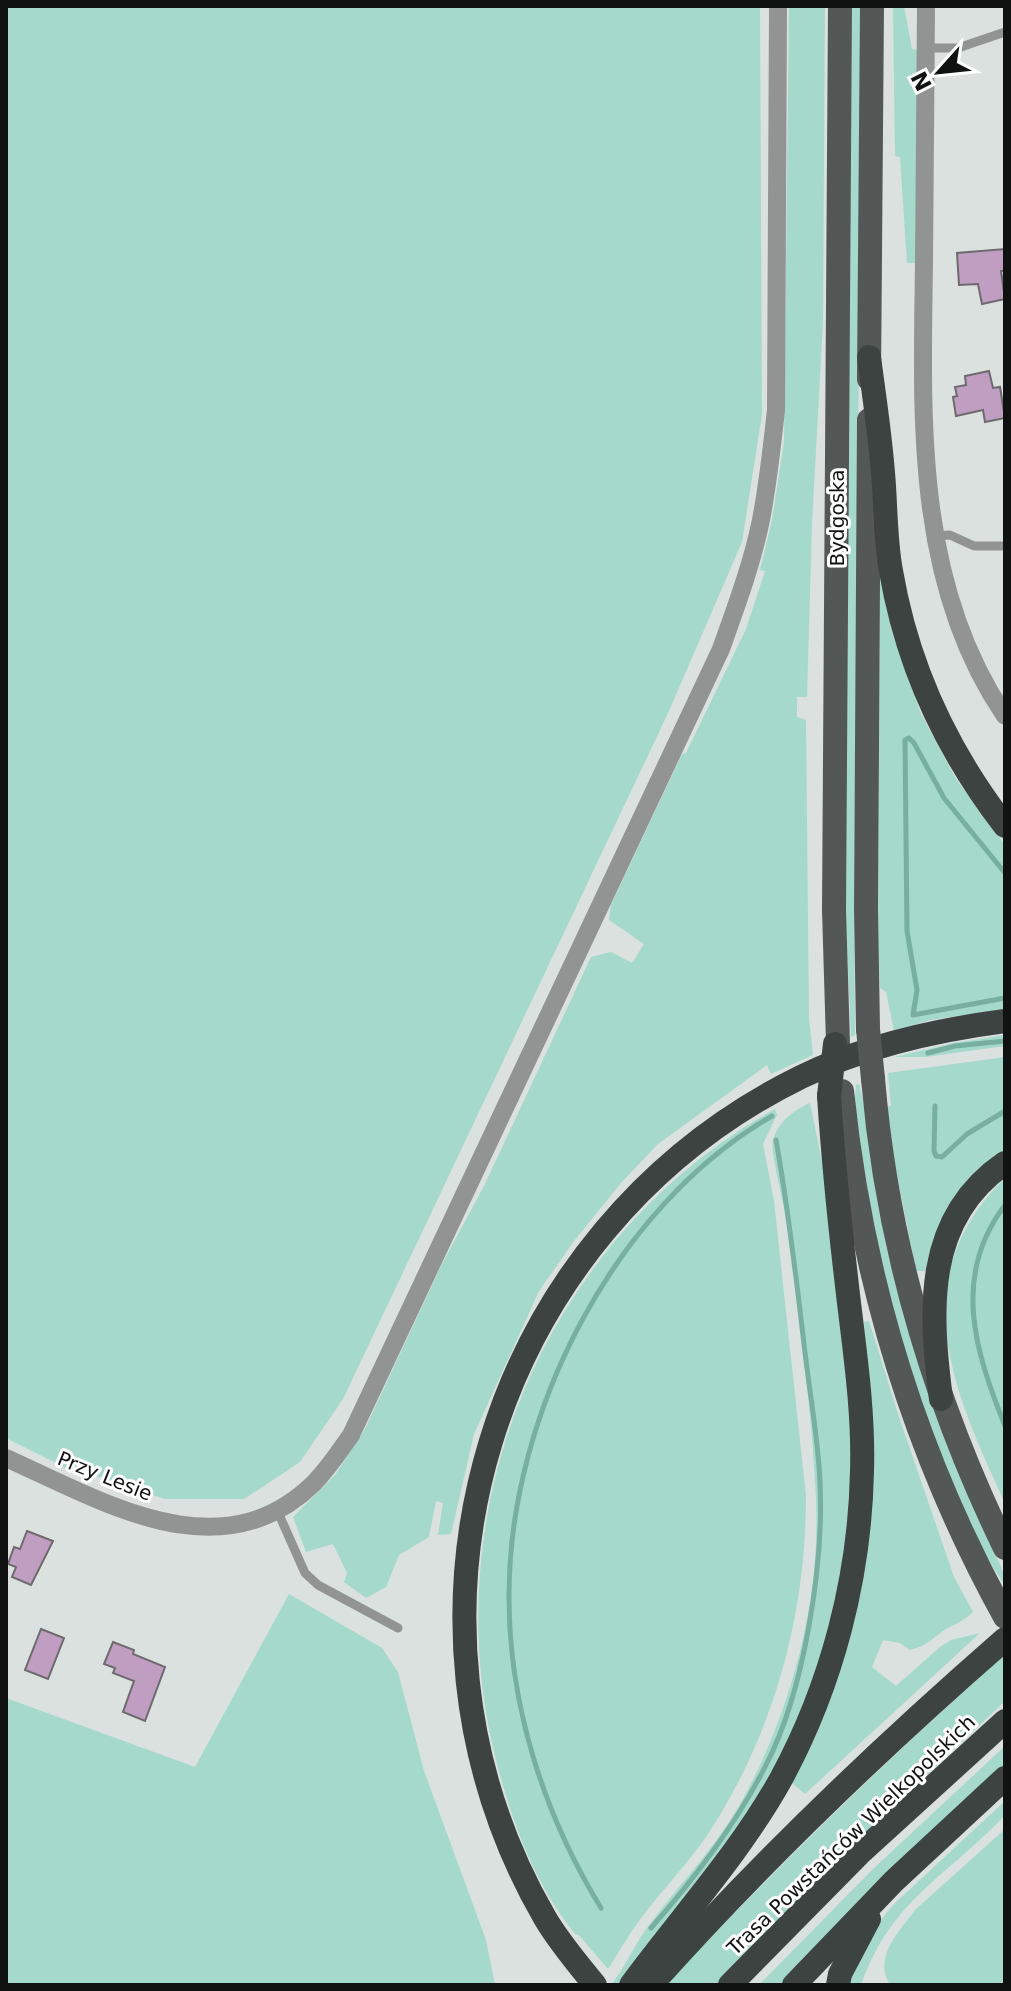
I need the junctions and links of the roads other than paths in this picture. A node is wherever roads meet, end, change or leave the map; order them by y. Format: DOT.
graph roads {
  1 [pos="778,6"];
  2 [pos="840,6"];
  3 [pos="872,6"];
  4 [pos="926,6"];
  5 [pos="1005,32"];
  6 [pos="926,48"];
  7 [pos="869,357"];
  8 [pos="933,536"];
  9 [pos="1003,546"];
  10 [pos="1002,706"];
  11 [pos="1005,826"];
  12 [pos="1005,1021"];
  13 [pos="837,1039"];
  14 [pos="835,1093"];
  15 [pos="1005,1163"];
  16 [pos="941,1399"];
  17 [pos="6,1458"];
  18 [pos="277,1510"];
  19 [pos="1005,1548"];
  20 [pos="1005,1617"];
  21 [pos="398,1628"];
  22 [pos="1005,1639"];
  23 [pos="1005,1721"];
  24 [pos="1005,1778"];
  25 [pos="894,1881"];
  26 [pos="595,1985"];
  27 [pos="631,1985"];
  28 [pos="651,1985"];
  29 [pos="730,1985"];
  30 [pos="794,1985"];
  31 [pos="838,1985"];
  1 -- 18 [label="street, Przy Lesie"];
  2 -- 13 [label="main road, Bydgoska"];
  3 -- 7 [label="main road"];
  4 -- 6 [label="street"];
  5 -- 6 [label="lane"];
  6 -- 8 [label="street"];
  7 -- 11 [label="highway"];
  7 -- 16 [label="main road, bridge"];
  8 -- 9 [label="lane"];
  8 -- 10 [label="street"];
  12 -- 26 [label="highway"];
  13 -- 14 [label="highway, bridge"];
  14 -- 20 [label="main road"];
  14 -- 27 [label="highway"];
  15 -- 16 [label="highway"];
  16 -- 19 [label="main road"];
  17 -- 18 [label="street, Przy Lesie"];
  18 -- 21 [label="lane"];
  22 -- 28 [label="highway, Trasa Powstańców Wielkopolskich"];
  23 -- 29 [label="highway, Trasa Powstańców Wielkopolskich"];
  24 -- 25 [label="highway"];
  25 -- 30 [label="highway"];
  25 -- 31 [label="highway"];
}
